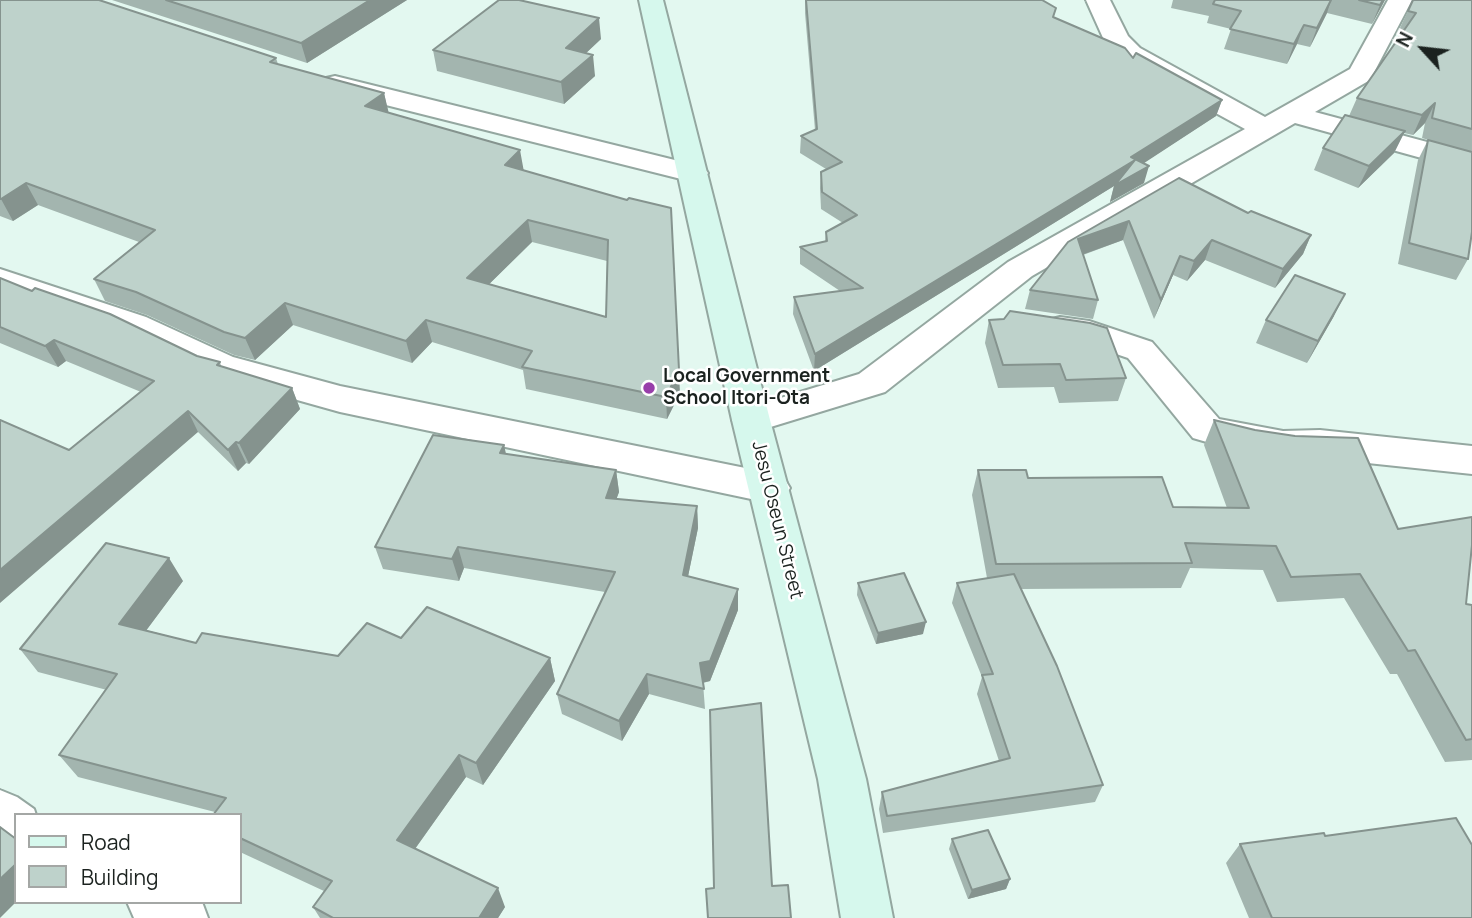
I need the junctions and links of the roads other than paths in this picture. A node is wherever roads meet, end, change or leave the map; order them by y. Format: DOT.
graph roads {
  1 [pos="651,0"];
  2 [pos="1098,0"];
  3 [pos="1400,0"];
  4 [pos="316,78"];
  5 [pos="1280,122"];
  6 [pos="1472,163"];
  7 [pos="693,173"];
  8 [pos="0,279"];
  9 [pos="961,314"];
  10 [pos="751,420"];
  11 [pos="1472,460"];
  12 [pos="770,488"];
  13 [pos="0,813"];
  14 [pos="14,824"];
  15 [pos="157,904"];
  16 [pos="182,918"];
  17 [pos="867,918"];
  1 -- 7 [label="main road, Jesu Oseun Street"];
  2 -- 5 [label="street"];
  3 -- 5 [label="street"];
  4 -- 7 [label="street"];
  5 -- 6 [label="street"];
  5 -- 9 [label="street"];
  7 -- 10 [label="main road, Jesu Oseun Street"];
  8 -- 12 [label="street"];
  9 -- 10 [label="street"];
  9 -- 11 [label="street"];
  10 -- 12 [label="main road, Jesu Oseun Street"];
  12 -- 17 [label="main road, Jesu Oseun Street"];
  13 -- 14 [label="street"];
  15 -- 16 [label="street"];
}
